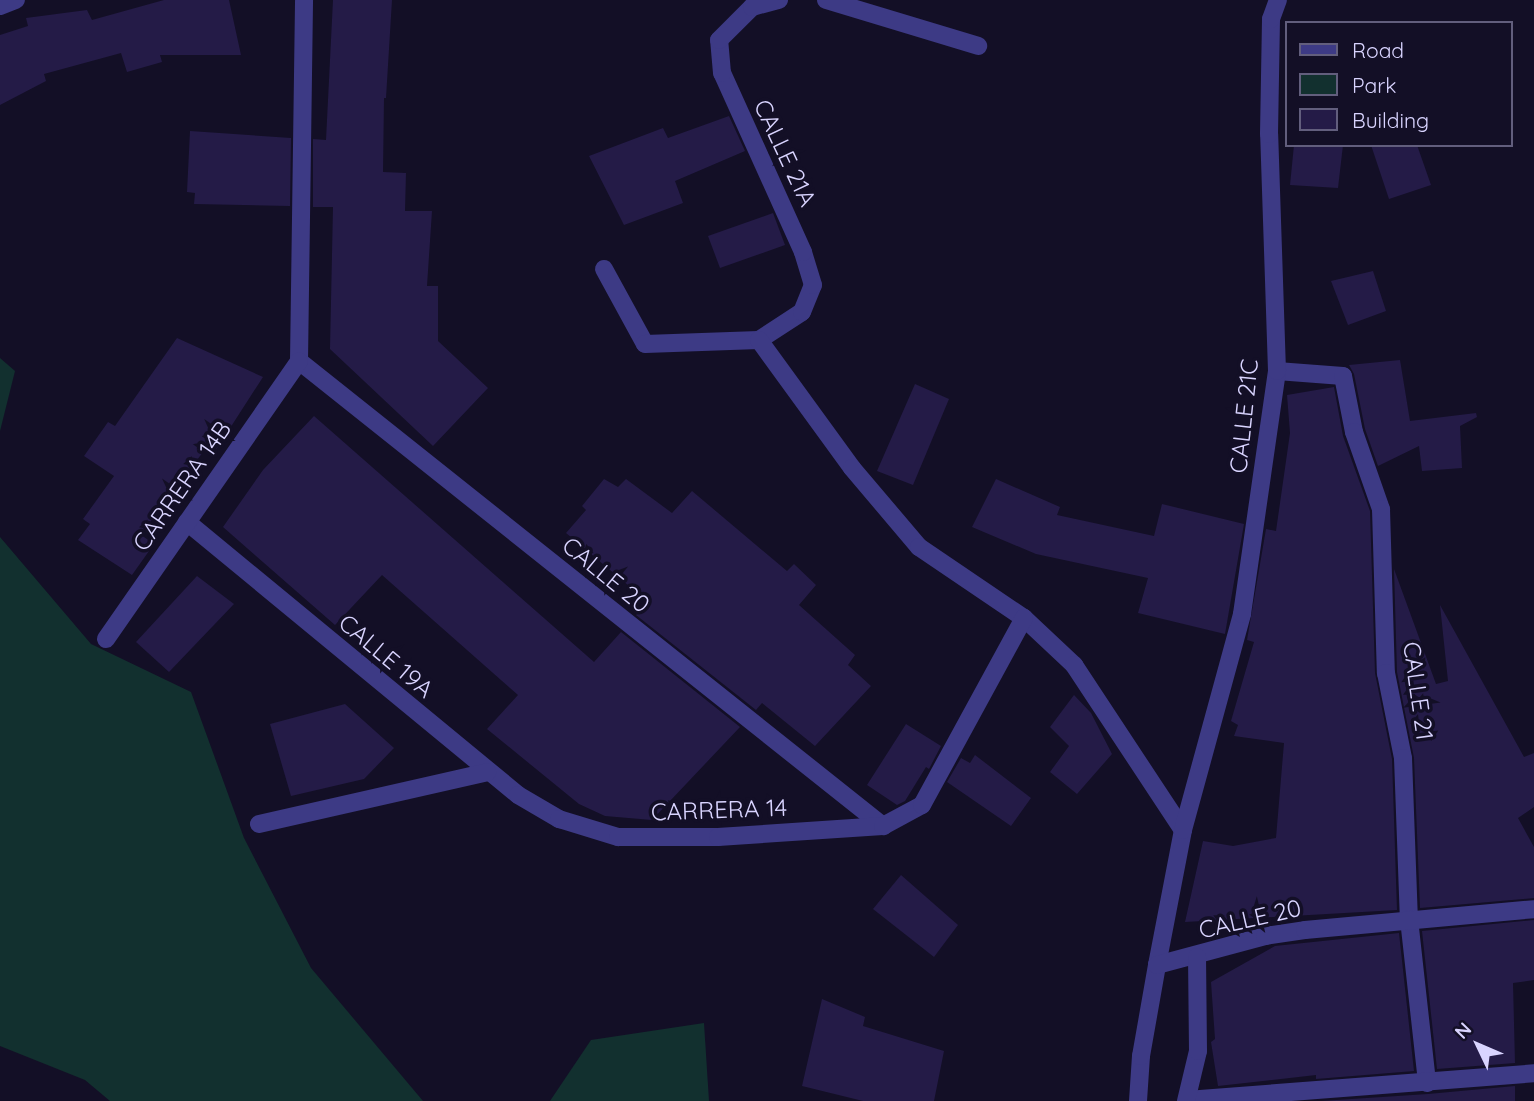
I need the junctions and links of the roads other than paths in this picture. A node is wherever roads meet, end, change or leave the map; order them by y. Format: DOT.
graph roads {
  1 [pos="16,0"];
  2 [pos="304,0"];
  3 [pos="779,0"];
  4 [pos="826,0"];
  5 [pos="1278,0"];
  6 [pos="0,6"];
  7 [pos="978,46"];
  8 [pos="604,269"];
  9 [pos="759,340"];
  10 [pos="299,361"];
  11 [pos="1277,371"];
  12 [pos="187,522"];
  13 [pos="1024,618"];
  14 [pos="106,639"];
  15 [pos="488,772"];
  16 [pos="559,819"];
  17 [pos="258,824"];
  18 [pos="883,826"];
  19 [pos="1183,830"];
  20 [pos="1534,909"];
  21 [pos="1409,919"];
  22 [pos="1197,957"];
  23 [pos="1157,965"];
  24 [pos="1534,1073"];
  25 [pos="1427,1083"];
  26 [pos="1138,1101"];
  27 [pos="1187,1101"];
  1 -- 6 [label="street"];
  2 -- 10 [label="street"];
  3 -- 9 [label="street, CALLE 21A"];
  4 -- 7 [label="street"];
  5 -- 11 [label="street, CALLE 21C"];
  8 -- 9 [label="street"];
  9 -- 13 [label="street"];
  10 -- 12 [label="street, CARRERA 14B"];
  10 -- 18 [label="street, CALLE 20"];
  11 -- 19 [label="street, CALLE 21C"];
  11 -- 21 [label="street, CALLE 21"];
  12 -- 14 [label="street, CARRERA 14B"];
  12 -- 15 [label="street, CALLE 19A"];
  13 -- 18 [label="street"];
  13 -- 19 [label="street"];
  15 -- 16 [label="street, CALLE 19A"];
  15 -- 17 [label="street"];
  16 -- 18 [label="street, CARRERA 14"];
  19 -- 23 [label="street, CALLE 21C"];
  20 -- 21 [label="street, CALLE 20"];
  21 -- 22 [label="street, CALLE 20"];
  21 -- 25 [label="street, CALLE 21"];
  22 -- 23 [label="street, CALLE 20"];
  22 -- 27 [label="street"];
  23 -- 26 [label="street"];
  24 -- 25 [label="street"];
  25 -- 27 [label="street"];
}
